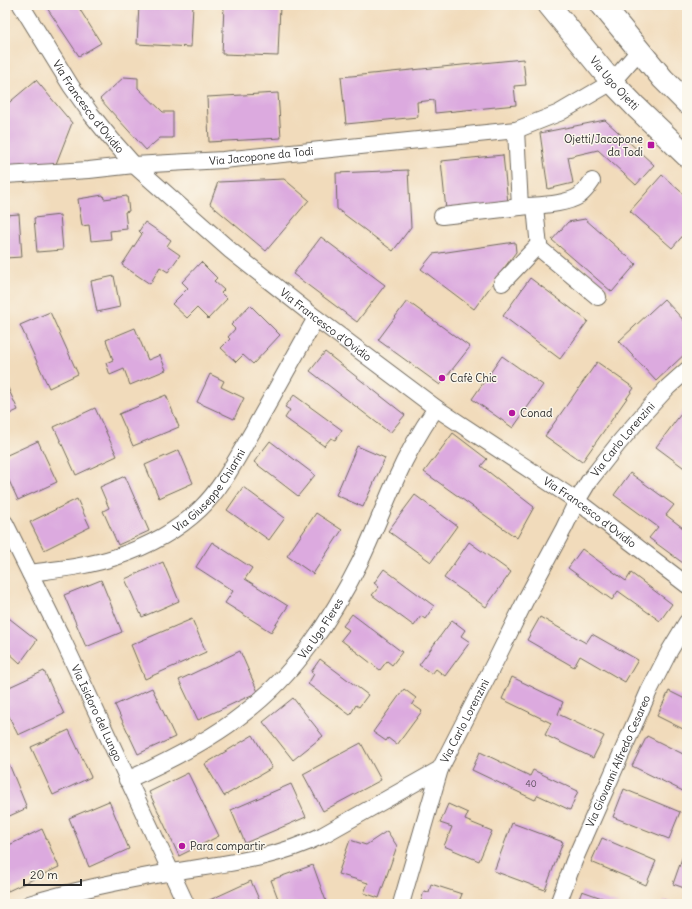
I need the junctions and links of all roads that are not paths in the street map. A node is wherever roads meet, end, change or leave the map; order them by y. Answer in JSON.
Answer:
{"nodes":[{"id":1,"x":21,"y":5,"type":"edge"},
{"id":2,"x":549,"y":5,"type":"edge"},
{"id":3,"x":607,"y":8,"type":"edge"},
{"id":4,"x":639,"y":51,"type":"junction"},
{"id":5,"x":612,"y":82,"type":"junction"},
{"id":6,"x":687,"y":103,"type":"edge"},
{"id":7,"x":516,"y":130,"type":"junction"},
{"id":8,"x":687,"y":156,"type":"edge"},
{"id":9,"x":134,"y":165,"type":"junction"},
{"id":10,"x":5,"y":175,"type":"edge"},
{"id":11,"x":592,"y":181,"type":"dead end"},
{"id":12,"x":527,"y":206,"type":"junction"},
{"id":13,"x":442,"y":216,"type":"dead end"},
{"id":14,"x":539,"y":244,"type":"junction"},
{"id":15,"x":502,"y":283,"type":"dead end"},
{"id":16,"x":598,"y":297,"type":"dead end"},
{"id":17,"x":316,"y":318,"type":"junction"},
{"id":18,"x":687,"y":370,"type":"edge"},
{"id":19,"x":436,"y":408,"type":"junction"},
{"id":20,"x":577,"y":501,"type":"junction"},
{"id":21,"x":5,"y":523,"type":"edge"},
{"id":22,"x":30,"y":573,"type":"junction"},
{"id":23,"x":687,"y":585,"type":"edge"},
{"id":24,"x":687,"y":622,"type":"edge"},
{"id":25,"x":440,"y":768,"type":"junction"},
{"id":26,"x":127,"y":780,"type":"junction"},
{"id":27,"x":171,"y":872,"type":"junction"},
{"id":28,"x":29,"y":904,"type":"edge"},
{"id":29,"x":186,"y":904,"type":"edge"},
{"id":30,"x":401,"y":904,"type":"edge"},
{"id":31,"x":558,"y":904,"type":"edge"}],
"edges":[{"from":1,"to":9,"type":"street","name":"Via Francesco d'Ovidio"},
{"from":2,"to":5,"type":"main road","name":"Via Ugo Ojetti"},
{"from":3,"to":4,"type":"main road"},
{"from":4,"to":5,"type":"street","name":"Via Jacopone da Todi"},
{"from":4,"to":6,"type":"main road"},
{"from":5,"to":7,"type":"street","name":"Via Jacopone da Todi"},
{"from":5,"to":8,"type":"main road","name":"Via Ugo Ojetti"},
{"from":7,"to":9,"type":"street","name":"Via Jacopone da Todi"},
{"from":7,"to":12,"type":"street"},
{"from":9,"to":10,"type":"street","name":"Via Jacopone da Todi"},
{"from":9,"to":17,"type":"street","name":"Via Francesco d'Ovidio"},
{"from":11,"to":12,"type":"street"},
{"from":12,"to":13,"type":"street"},
{"from":12,"to":14,"type":"street"},
{"from":14,"to":15,"type":"street"},
{"from":14,"to":16,"type":"street"},
{"from":17,"to":19,"type":"street","name":"Via Francesco d'Ovidio"},
{"from":17,"to":22,"type":"street","name":"Via Giuseppe Chiarini"},
{"from":18,"to":20,"type":"street","name":"Via Carlo Lorenzini"},
{"from":19,"to":20,"type":"street","name":"Via Francesco d'Ovidio"},
{"from":19,"to":26,"type":"street","name":"Via Ugo Fleres"},
{"from":20,"to":23,"type":"street","name":"Via Francesco d'Ovidio"},
{"from":20,"to":25,"type":"street","name":"Via Carlo Lorenzini"},
{"from":21,"to":22,"type":"street","name":"Via Isidoro del Lungo"},
{"from":22,"to":26,"type":"street","name":"Via Isidoro del Lungo"},
{"from":24,"to":31,"type":"street","name":"Via Giovanni Alfredo Cesareo"},
{"from":25,"to":27,"type":"street","name":"Via Carlo Lorenzini"},
{"from":25,"to":30,"type":"street"},
{"from":26,"to":27,"type":"street","name":"Via Isidoro del Lungo"},
{"from":27,"to":28,"type":"street","name":"Via Carlo Lorenzini"},
{"from":27,"to":29,"type":"street","name":"Via Isidoro del Lungo"}]}
